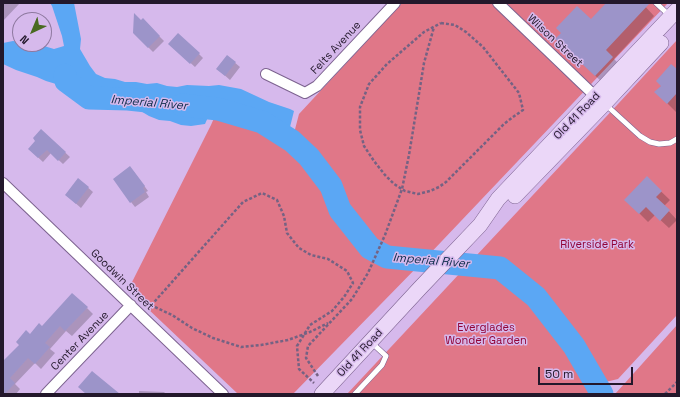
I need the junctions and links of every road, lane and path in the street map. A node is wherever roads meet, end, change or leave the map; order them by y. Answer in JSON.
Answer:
{"nodes":[{"id":1,"x":395,"y":3,"type":"edge"},
{"id":2,"x":498,"y":3,"type":"edge"},
{"id":3,"x":656,"y":3,"type":"edge"},
{"id":4,"x":675,"y":17,"type":"edge"},
{"id":5,"x":434,"y":26,"type":"junction"},
{"id":6,"x":266,"y":74,"type":"dead end"},
{"id":7,"x":600,"y":100,"type":"junction"},
{"id":8,"x":677,"y":139,"type":"edge"},
{"id":9,"x":3,"y":183,"type":"edge"},
{"id":10,"x":402,"y":189,"type":"junction"},
{"id":11,"x":131,"y":305,"type":"junction"},
{"id":12,"x":150,"y":307,"type":"junction"},
{"id":13,"x":142,"y":316,"type":"junction"},
{"id":14,"x":330,"y":322,"type":"junction"},
{"id":15,"x":371,"y":341,"type":"junction"},
{"id":16,"x":318,"y":376,"type":"dead end"},
{"id":17,"x":677,"y":382,"type":"edge"},
{"id":18,"x":323,"y":393,"type":"edge"},
{"id":19,"x":46,"y":394,"type":"edge"},
{"id":20,"x":223,"y":394,"type":"edge"},
{"id":21,"x":355,"y":394,"type":"edge"},
{"id":22,"x":665,"y":394,"type":"edge"}],
"edges":[{"from":1,"to":6,"type":"street","name":"Felts Avenue"},
{"from":2,"to":7,"type":"street","name":"Wilson Street"},
{"from":3,"to":4,"type":"lane"},
{"from":4,"to":7,"type":"street","name":"Old 41 Road"},
{"from":5,"to":10,"type":"path"},
{"from":5,"to":10,"type":"path"},
{"from":5,"to":10,"type":"path"},
{"from":7,"to":8,"type":"lane"},
{"from":7,"to":15,"type":"street","name":"Old 41 Road"},
{"from":9,"to":11,"type":"street","name":"Goodwin Street"},
{"from":10,"to":14,"type":"path"},
{"from":11,"to":13,"type":"street","name":"Goodwin Street"},
{"from":11,"to":19,"type":"street","name":"Center Avenue"},
{"from":12,"to":13,"type":"path"},
{"from":12,"to":14,"type":"path"},
{"from":12,"to":18,"type":"path"},
{"from":13,"to":20,"type":"street","name":"Goodwin Street"},
{"from":14,"to":16,"type":"path"},
{"from":15,"to":18,"type":"street","name":"Old 41 Road"},
{"from":15,"to":21,"type":"lane"},
{"from":17,"to":22,"type":"path"}]}
